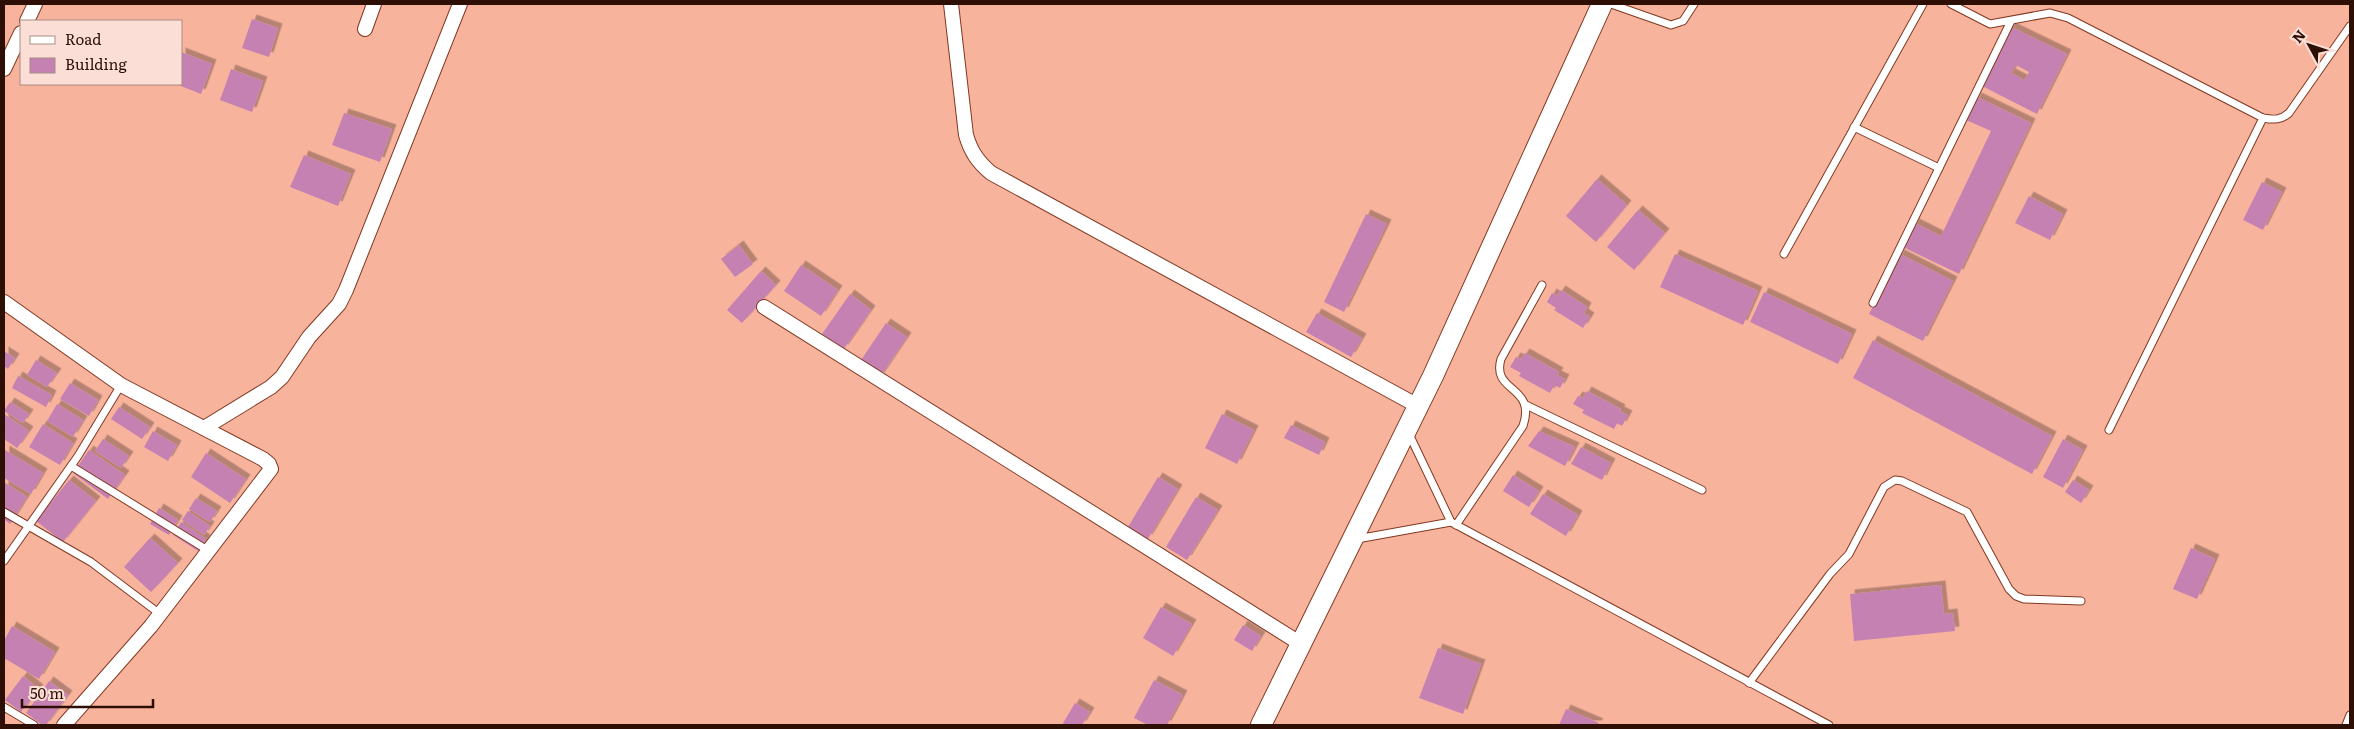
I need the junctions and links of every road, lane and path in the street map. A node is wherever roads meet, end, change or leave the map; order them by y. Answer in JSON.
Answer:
{"nodes":[{"id":1,"x":35,"y":4,"type":"edge"},
{"id":2,"x":374,"y":4,"type":"edge"},
{"id":3,"x":460,"y":4,"type":"edge"},
{"id":4,"x":951,"y":4,"type":"edge"},
{"id":5,"x":1602,"y":4,"type":"edge"},
{"id":6,"x":1611,"y":4,"type":"edge"},
{"id":7,"x":1694,"y":4,"type":"edge"},
{"id":8,"x":1922,"y":4,"type":"edge"},
{"id":9,"x":1951,"y":4,"type":"edge"},
{"id":10,"x":27,"y":20,"type":"edge"},
{"id":11,"x":2011,"y":21,"type":"junction"},
{"id":12,"x":2350,"y":26,"type":"edge"},
{"id":13,"x":365,"y":29,"type":"dead end"},
{"id":14,"x":20,"y":35,"type":"edge"},
{"id":15,"x":4,"y":69,"type":"edge"},
{"id":16,"x":2263,"y":118,"type":"junction"},
{"id":17,"x":1854,"y":127,"type":"junction"},
{"id":18,"x":1939,"y":168,"type":"junction"},
{"id":19,"x":1784,"y":254,"type":"dead end"},
{"id":20,"x":1542,"y":285,"type":"dead end"},
{"id":21,"x":4,"y":302,"type":"edge"},
{"id":22,"x":1873,"y":303,"type":"dead end"},
{"id":23,"x":764,"y":307,"type":"dead end"},
{"id":24,"x":120,"y":385,"type":"junction"},
{"id":25,"x":1418,"y":406,"type":"junction"},
{"id":26,"x":1526,"y":406,"type":"junction"},
{"id":27,"x":204,"y":428,"type":"junction"},
{"id":28,"x":1406,"y":430,"type":"junction"},
{"id":29,"x":2109,"y":430,"type":"dead end"},
{"id":30,"x":71,"y":466,"type":"junction"},
{"id":31,"x":1702,"y":490,"type":"dead end"},
{"id":32,"x":4,"y":512,"type":"edge"},
{"id":33,"x":1453,"y":523,"type":"junction"},
{"id":34,"x":28,"y":526,"type":"junction"},
{"id":35,"x":1352,"y":540,"type":"junction"},
{"id":36,"x":209,"y":552,"type":"junction"},
{"id":37,"x":4,"y":561,"type":"edge"},
{"id":38,"x":2081,"y":601,"type":"dead end"},
{"id":39,"x":160,"y":614,"type":"junction"},
{"id":40,"x":1301,"y":644,"type":"junction"},
{"id":41,"x":1749,"y":683,"type":"junction"},
{"id":42,"x":4,"y":707,"type":"edge"},
{"id":43,"x":2350,"y":715,"type":"edge"},
{"id":44,"x":34,"y":725,"type":"edge"},
{"id":45,"x":64,"y":725,"type":"edge"},
{"id":46,"x":1261,"y":725,"type":"edge"},
{"id":47,"x":1829,"y":725,"type":"edge"},
{"id":48,"x":2346,"y":725,"type":"edge"}],
"edges":[{"from":1,"to":10,"type":"street"},
{"from":2,"to":13,"type":"street"},
{"from":3,"to":27,"type":"street"},
{"from":4,"to":25,"type":"street"},
{"from":5,"to":25,"type":"main road"},
{"from":6,"to":7,"type":"lane"},
{"from":8,"to":17,"type":"lane"},
{"from":9,"to":11,"type":"lane"},
{"from":11,"to":16,"type":"lane"},
{"from":11,"to":18,"type":"lane"},
{"from":12,"to":16,"type":"lane"},
{"from":14,"to":15,"type":"street"},
{"from":16,"to":29,"type":"lane"},
{"from":17,"to":18,"type":"lane"},
{"from":17,"to":19,"type":"lane"},
{"from":18,"to":22,"type":"lane"},
{"from":20,"to":26,"type":"lane"},
{"from":21,"to":24,"type":"street"},
{"from":23,"to":40,"type":"street"},
{"from":24,"to":27,"type":"street"},
{"from":24,"to":30,"type":"lane"},
{"from":25,"to":28,"type":"main road"},
{"from":26,"to":31,"type":"lane"},
{"from":26,"to":33,"type":"lane"},
{"from":27,"to":36,"type":"street"},
{"from":28,"to":33,"type":"lane"},
{"from":28,"to":35,"type":"main road"},
{"from":30,"to":34,"type":"lane"},
{"from":30,"to":36,"type":"lane"},
{"from":32,"to":34,"type":"lane"},
{"from":33,"to":35,"type":"lane"},
{"from":33,"to":41,"type":"lane"},
{"from":34,"to":37,"type":"lane"},
{"from":34,"to":39,"type":"lane"},
{"from":35,"to":40,"type":"main road"},
{"from":36,"to":39,"type":"street"},
{"from":38,"to":41,"type":"lane"},
{"from":39,"to":45,"type":"street"},
{"from":40,"to":46,"type":"main road"},
{"from":41,"to":47,"type":"lane"},
{"from":42,"to":44,"type":"lane"},
{"from":43,"to":48,"type":"lane"}]}
